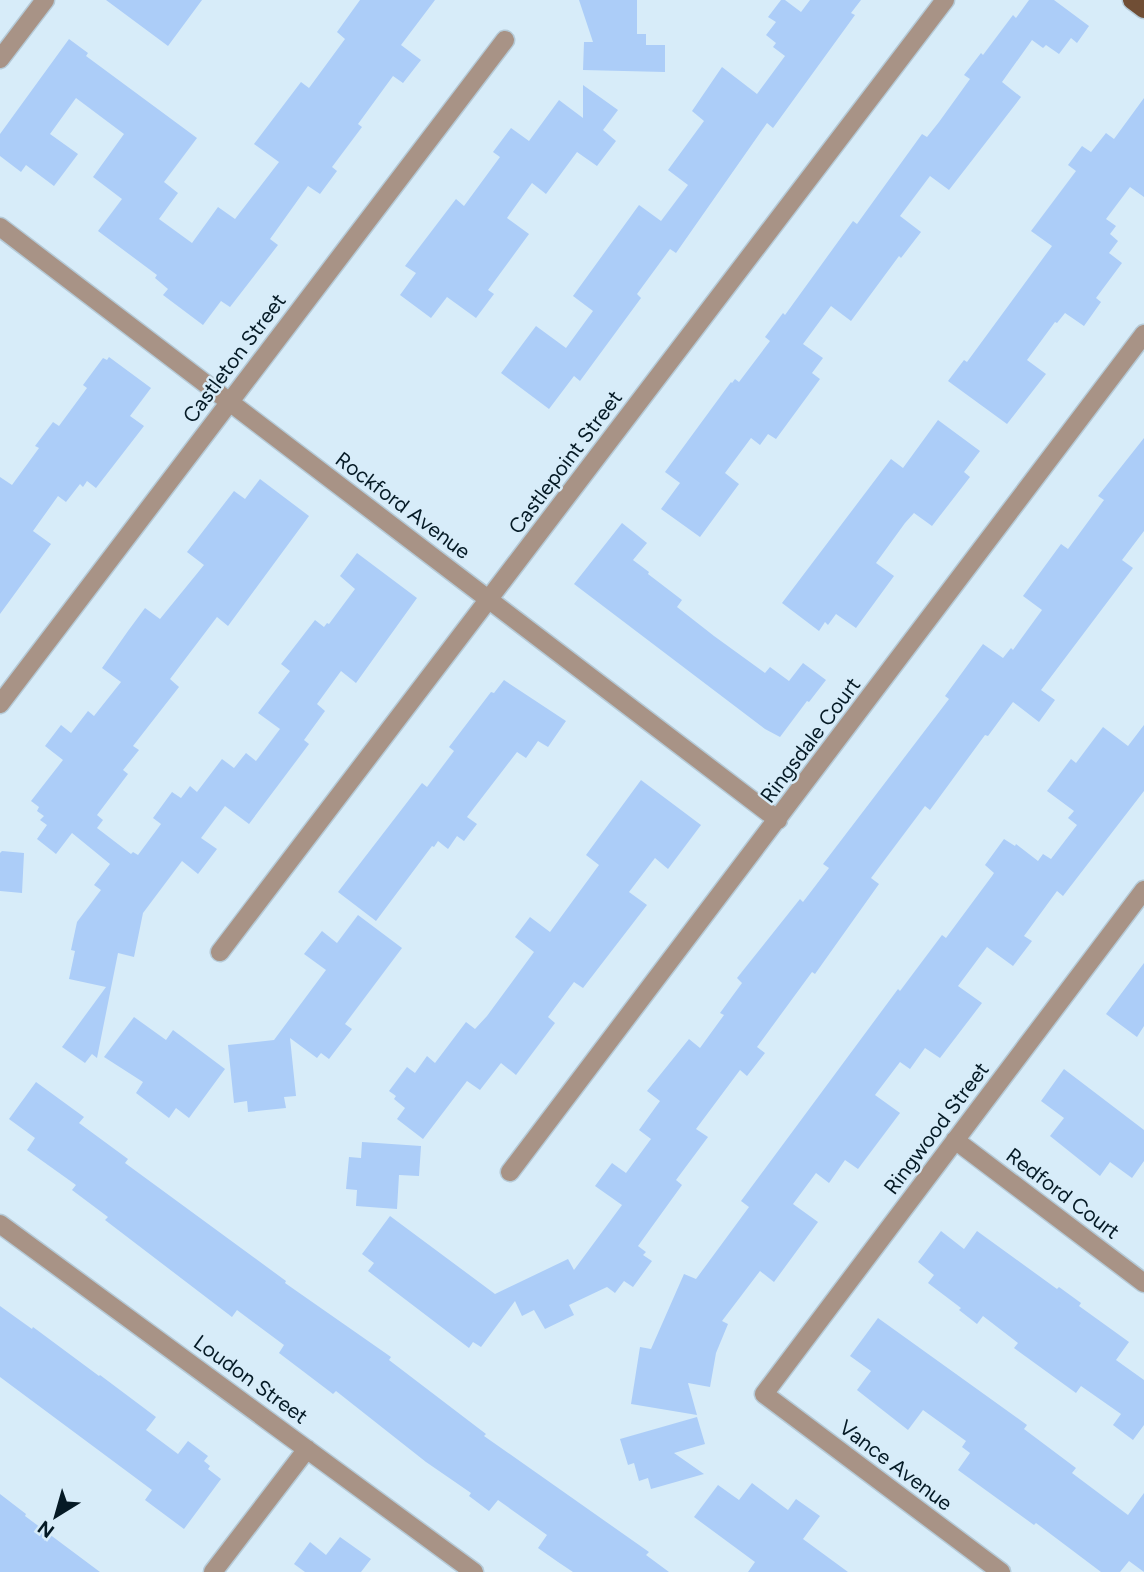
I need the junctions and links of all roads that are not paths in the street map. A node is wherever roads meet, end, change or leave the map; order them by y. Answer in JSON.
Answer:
{"nodes":[{"id":1,"x":45,"y":0,"type":"edge"},
{"id":2,"x":945,"y":0,"type":"edge"},
{"id":3,"x":1132,"y":0,"type":"edge"},
{"id":4,"x":1144,"y":9,"type":"edge"},
{"id":5,"x":505,"y":40,"type":"dead end"},
{"id":6,"x":0,"y":59,"type":"edge"},
{"id":7,"x":0,"y":228,"type":"edge"},
{"id":8,"x":1144,"y":334,"type":"edge"},
{"id":9,"x":230,"y":402,"type":"junction"},
{"id":10,"x":489,"y":599,"type":"junction"},
{"id":11,"x":0,"y":704,"type":"edge"},
{"id":12,"x":778,"y":820,"type":"junction"},
{"id":13,"x":1144,"y":890,"type":"edge"},
{"id":14,"x":220,"y":952,"type":"dead end"},
{"id":15,"x":955,"y":1140,"type":"junction"},
{"id":16,"x":510,"y":1172,"type":"dead end"},
{"id":17,"x":0,"y":1224,"type":"edge"},
{"id":18,"x":1144,"y":1283,"type":"edge"},
{"id":19,"x":764,"y":1394,"type":"joint"},
{"id":20,"x":307,"y":1449,"type":"junction"},
{"id":21,"x":213,"y":1572,"type":"edge"},
{"id":22,"x":474,"y":1572,"type":"edge"},
{"id":23,"x":1001,"y":1572,"type":"edge"}],
"edges":[{"from":1,"to":6,"type":"street"},
{"from":2,"to":10,"type":"street","name":"Castlepoint Street"},
{"from":3,"to":4,"type":"main road"},
{"from":5,"to":9,"type":"street","name":"Castleton Street"},
{"from":7,"to":9,"type":"street","name":"Rockford Avenue"},
{"from":8,"to":12,"type":"street","name":"Ringsdale Court"},
{"from":9,"to":10,"type":"street","name":"Rockford Avenue"},
{"from":9,"to":11,"type":"street","name":"Castleton Street"},
{"from":10,"to":12,"type":"street","name":"Rockford Avenue"},
{"from":10,"to":14,"type":"street","name":"Castlepoint Street"},
{"from":12,"to":16,"type":"street","name":"Ringsdale Court"},
{"from":13,"to":15,"type":"street","name":"Ringwood Street"},
{"from":15,"to":18,"type":"street","name":"Redford Court"},
{"from":15,"to":19,"type":"street","name":"Ringwood Street"},
{"from":17,"to":20,"type":"street","name":"Loudon Street"},
{"from":19,"to":23,"type":"street","name":"Vance Avenue"},
{"from":20,"to":21,"type":"street"},
{"from":20,"to":22,"type":"street","name":"Loudon Street"}]}
